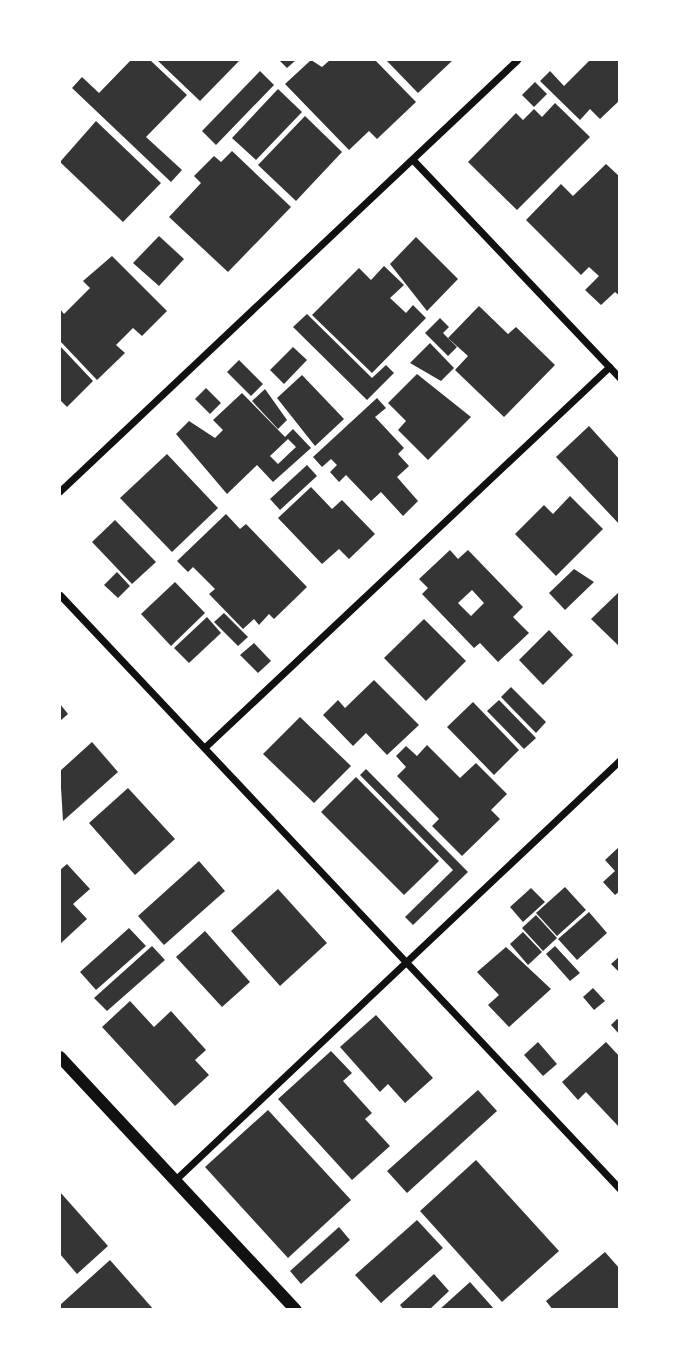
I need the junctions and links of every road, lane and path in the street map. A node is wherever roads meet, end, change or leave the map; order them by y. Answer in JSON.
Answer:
{"nodes":[{"id":1,"x":517,"y":60,"type":"edge"},
{"id":2,"x":412,"y":160,"type":"junction"},
{"id":3,"x":609,"y":367,"type":"junction"},
{"id":4,"x":620,"y":378,"type":"edge"},
{"id":5,"x":60,"y":491,"type":"edge"},
{"id":6,"x":60,"y":595,"type":"edge"},
{"id":7,"x":205,"y":747,"type":"junction"},
{"id":8,"x":620,"y":760,"type":"edge"},
{"id":9,"x":407,"y":960,"type":"junction"},
{"id":10,"x":60,"y":1057,"type":"edge"},
{"id":11,"x":176,"y":1179,"type":"junction"},
{"id":12,"x":620,"y":1189,"type":"edge"},
{"id":13,"x":296,"y":1310,"type":"edge"}],
"edges":[{"from":1,"to":2,"type":"street"},
{"from":2,"to":3,"type":"street"},
{"from":2,"to":5,"type":"street"},
{"from":3,"to":4,"type":"street"},
{"from":3,"to":7,"type":"street"},
{"from":6,"to":7,"type":"street"},
{"from":7,"to":9,"type":"street"},
{"from":8,"to":9,"type":"street"},
{"from":9,"to":11,"type":"street"},
{"from":9,"to":12,"type":"street"},
{"from":10,"to":11,"type":"street"},
{"from":11,"to":13,"type":"street"}]}
